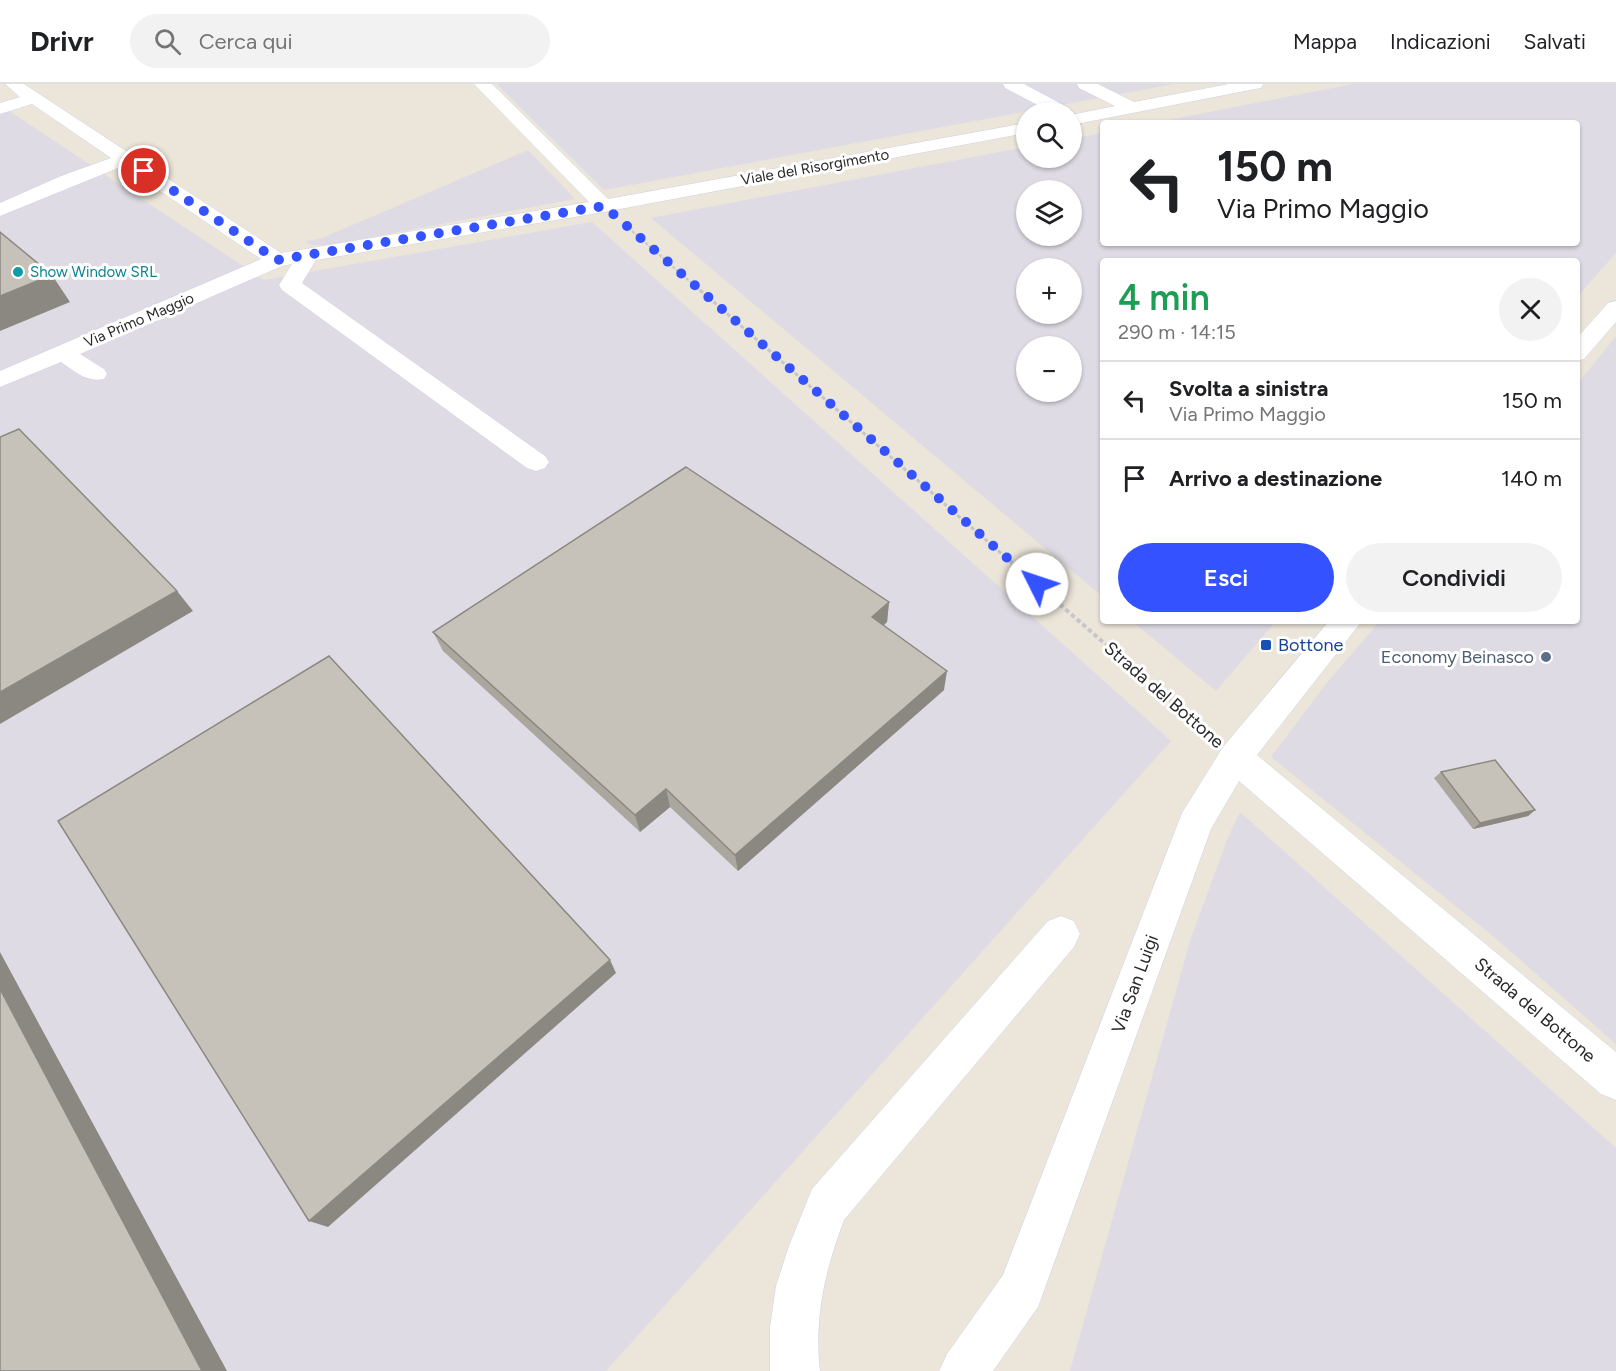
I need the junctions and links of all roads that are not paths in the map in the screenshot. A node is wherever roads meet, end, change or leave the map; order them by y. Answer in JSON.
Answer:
{"nodes":[{"id":1,"x":13,"y":84,"type":"edge"},
{"id":2,"x":482,"y":84,"type":"edge"},
{"id":3,"x":1011,"y":84,"type":"edge"},
{"id":4,"x":1085,"y":84,"type":"edge"},
{"id":5,"x":1255,"y":84,"type":"edge"},
{"id":6,"x":34,"y":98,"type":"junction"},
{"id":7,"x":1043,"y":102,"type":"edge"},
{"id":8,"x":1131,"y":108,"type":"junction"},
{"id":9,"x":0,"y":109,"type":"edge"},
{"id":10,"x":1082,"y":115,"type":"edge"},
{"id":11,"x":1016,"y":130,"type":"edge"},
{"id":12,"x":125,"y":159,"type":"junction"},
{"id":13,"x":604,"y":206,"type":"junction"},
{"id":14,"x":0,"y":210,"type":"edge"},
{"id":15,"x":308,"y":255,"type":"junction"},
{"id":16,"x":277,"y":260,"type":"junction"},
{"id":17,"x":1616,"y":308,"type":"edge"},
{"id":18,"x":1580,"y":349,"type":"edge"},
{"id":19,"x":62,"y":353,"type":"junction"},
{"id":20,"x":94,"y":374,"type":"dead end"},
{"id":21,"x":0,"y":380,"type":"edge"},
{"id":22,"x":536,"y":462,"type":"dead end"},
{"id":23,"x":1345,"y":624,"type":"edge"},
{"id":24,"x":1235,"y":757,"type":"junction"},
{"id":25,"x":1061,"y":934,"type":"dead end"},
{"id":26,"x":1616,"y":1079,"type":"edge"},
{"id":27,"x":795,"y":1371,"type":"edge"},
{"id":28,"x":964,"y":1371,"type":"edge"}],
"edges":[{"from":1,"to":6,"type":"street"},
{"from":2,"to":13,"type":"street"},
{"from":3,"to":7,"type":"street"},
{"from":4,"to":8,"type":"street"},
{"from":5,"to":8,"type":"street"},
{"from":6,"to":9,"type":"street"},
{"from":6,"to":12,"type":"street"},
{"from":8,"to":10,"type":"street"},
{"from":11,"to":13,"type":"street","name":"Viale del Risorgimento"},
{"from":12,"to":14,"type":"street"},
{"from":12,"to":16,"type":"street"},
{"from":13,"to":15,"type":"street","name":"Via Primo Maggio"},
{"from":15,"to":16,"type":"street","name":"Via Primo Maggio"},
{"from":15,"to":22,"type":"street"},
{"from":16,"to":19,"type":"street","name":"Via Primo Maggio"},
{"from":17,"to":18,"type":"street"},
{"from":19,"to":20,"type":"street"},
{"from":19,"to":21,"type":"street","name":"Via Primo Maggio"},
{"from":23,"to":24,"type":"street","name":"Via San Luigi"},
{"from":24,"to":26,"type":"street","name":"Strada del Bottone"},
{"from":24,"to":28,"type":"street","name":"Via San Luigi"},
{"from":25,"to":27,"type":"street"}]}
